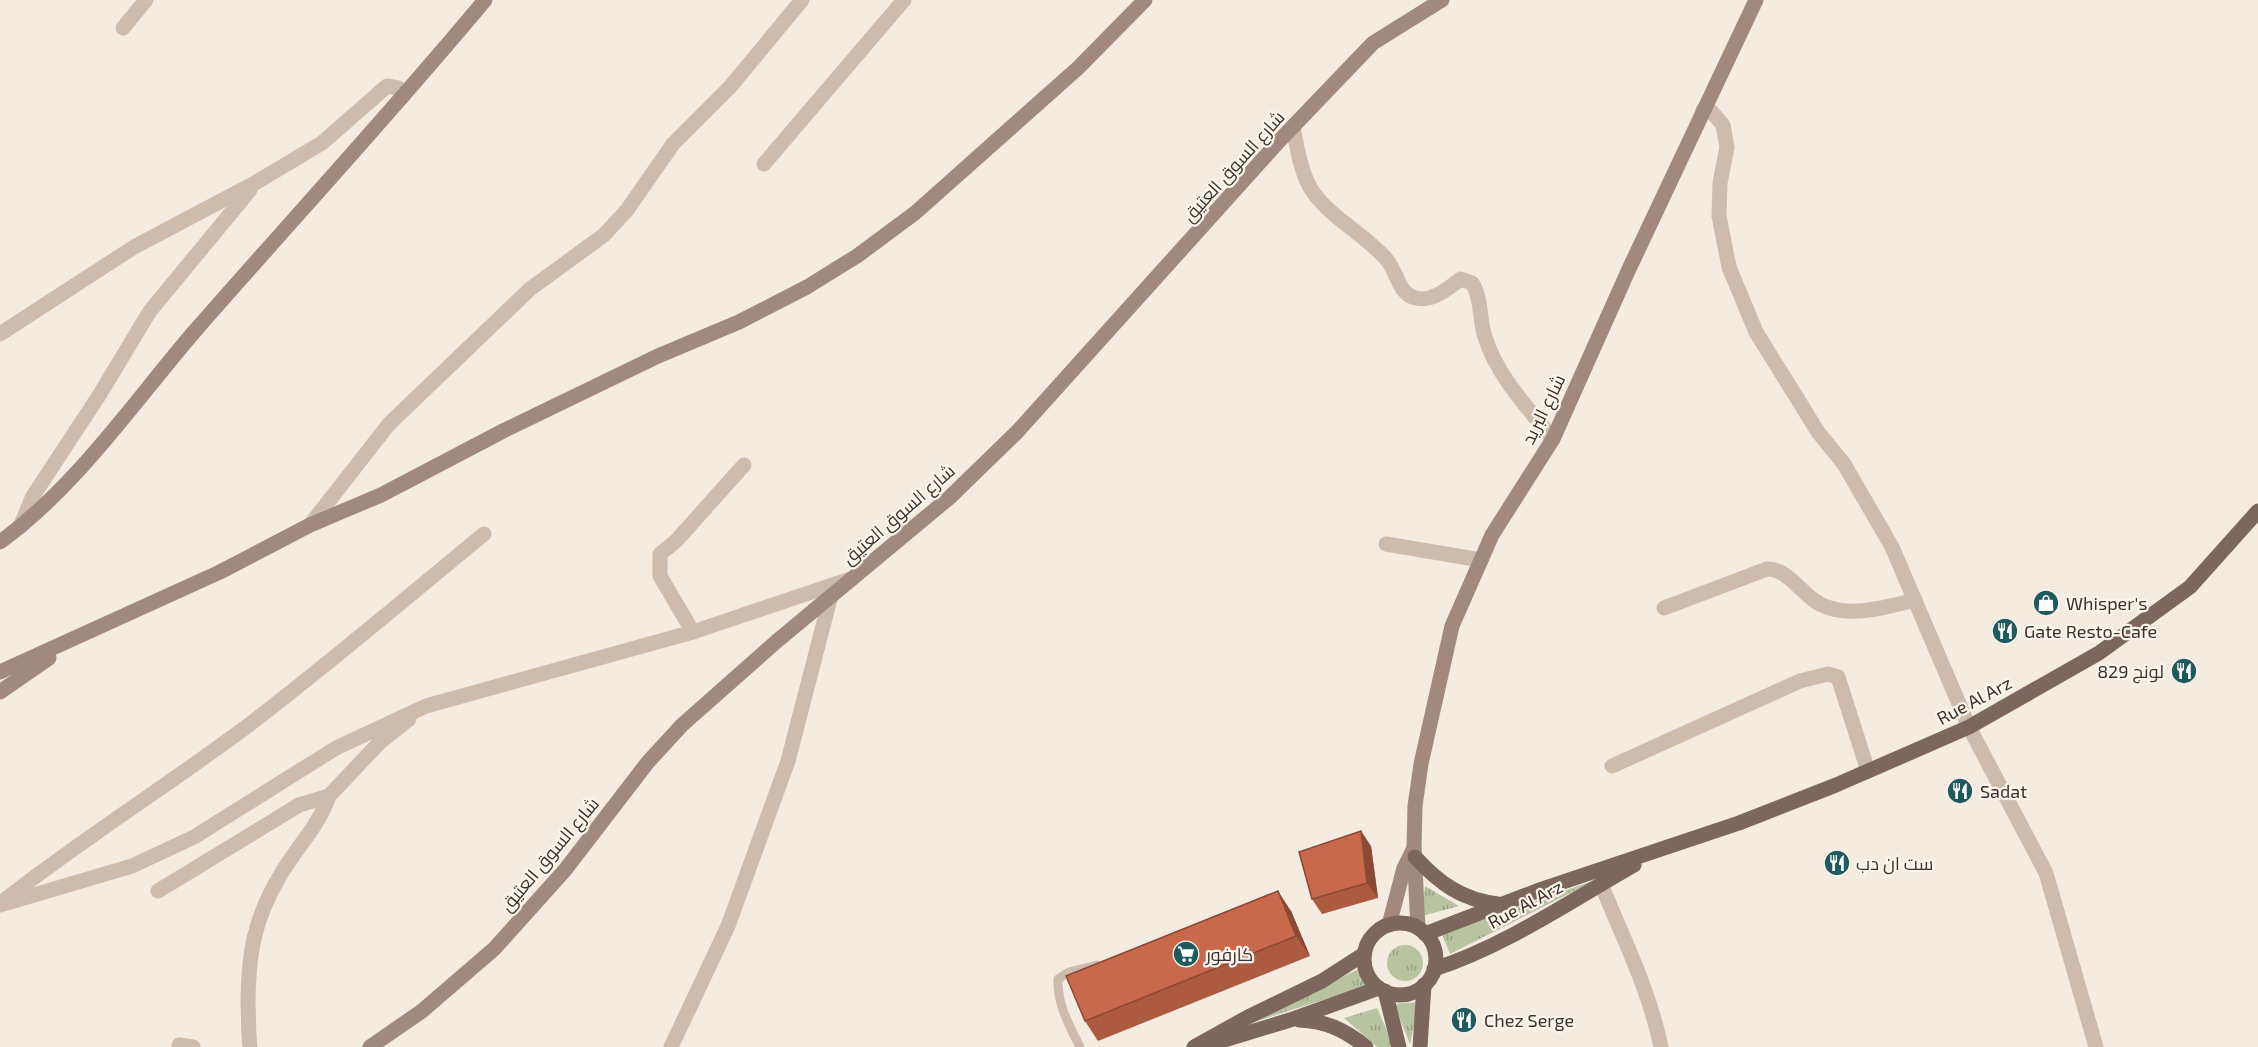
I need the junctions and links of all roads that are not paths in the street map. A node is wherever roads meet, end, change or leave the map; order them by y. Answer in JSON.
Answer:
{"nodes":[{"id":1,"x":146,"y":0,"type":"edge"},
{"id":2,"x":485,"y":0,"type":"edge"},
{"id":3,"x":802,"y":0,"type":"edge"},
{"id":4,"x":904,"y":0,"type":"edge"},
{"id":5,"x":1145,"y":0,"type":"edge"},
{"id":6,"x":1442,"y":0,"type":"edge"},
{"id":7,"x":1756,"y":0,"type":"edge"},
{"id":8,"x":123,"y":28,"type":"dead end"},
{"id":9,"x":404,"y":94,"type":"junction"},
{"id":10,"x":1703,"y":110,"type":"junction"},
{"id":11,"x":1293,"y":127,"type":"junction"},
{"id":12,"x":764,"y":164,"type":"dead end"},
{"id":13,"x":255,"y":183,"type":"junction"},
{"id":14,"x":0,"y":334,"type":"edge"},
{"id":15,"x":1553,"y":439,"type":"junction"},
{"id":16,"x":744,"y":465,"type":"dead end"},
{"id":17,"x":2258,"y":511,"type":"edge"},
{"id":18,"x":310,"y":525,"type":"junction"},
{"id":19,"x":20,"y":527,"type":"junction"},
{"id":20,"x":483,"y":534,"type":"dead end"},
{"id":21,"x":0,"y":542,"type":"edge"},
{"id":22,"x":1386,"y":544,"type":"dead end"},
{"id":23,"x":1481,"y":560,"type":"junction"},
{"id":24,"x":855,"y":577,"type":"junction"},
{"id":25,"x":830,"y":599,"type":"junction"},
{"id":26,"x":1915,"y":600,"type":"junction"},
{"id":27,"x":1664,"y":608,"type":"dead end"},
{"id":28,"x":693,"y":632,"type":"junction"},
{"id":29,"x":80,"y":634,"type":"junction"},
{"id":30,"x":0,"y":672,"type":"edge"},
{"id":31,"x":0,"y":692,"type":"edge"},
{"id":32,"x":426,"y":706,"type":"junction"},
{"id":33,"x":1969,"y":727,"type":"junction"},
{"id":34,"x":1612,"y":766,"type":"dead end"},
{"id":35,"x":1868,"y":771,"type":"junction"},
{"id":36,"x":330,"y":796,"type":"junction"},
{"id":37,"x":1662,"y":848,"type":"junction"},
{"id":38,"x":1414,"y":853,"type":"junction"},
{"id":39,"x":1601,"y":884,"type":"junction"},
{"id":40,"x":158,"y":891,"type":"dead end"},
{"id":41,"x":0,"y":904,"type":"edge"},
{"id":42,"x":1501,"y":904,"type":"junction"},
{"id":43,"x":1389,"y":925,"type":"junction"},
{"id":44,"x":1421,"y":931,"type":"junction"},
{"id":45,"x":1364,"y":954,"type":"junction"},
{"id":46,"x":1104,"y":963,"type":"edge"},
{"id":47,"x":1434,"y":969,"type":"junction"},
{"id":48,"x":1424,"y":985,"type":"junction"},
{"id":49,"x":1382,"y":990,"type":"junction"},
{"id":50,"x":1290,"y":1020,"type":"junction"},
{"id":51,"x":250,"y":1047,"type":"edge"},
{"id":52,"x":370,"y":1047,"type":"edge"},
{"id":53,"x":671,"y":1047,"type":"edge"},
{"id":54,"x":1080,"y":1047,"type":"edge"},
{"id":55,"x":1194,"y":1047,"type":"edge"},
{"id":56,"x":1199,"y":1047,"type":"edge"},
{"id":57,"x":1366,"y":1047,"type":"edge"},
{"id":58,"x":1399,"y":1047,"type":"edge"},
{"id":59,"x":1420,"y":1047,"type":"edge"},
{"id":60,"x":1661,"y":1047,"type":"edge"},
{"id":61,"x":2096,"y":1047,"type":"edge"}],
"edges":[{"from":1,"to":8,"type":"street"},
{"from":2,"to":9,"type":"main road"},
{"from":3,"to":18,"type":"street"},
{"from":4,"to":12,"type":"street"},
{"from":5,"to":18,"type":"main road"},
{"from":6,"to":11,"type":"main road","name":"شارع السوق العتيق"},
{"from":7,"to":10,"type":"main road","name":"شارع البريد"},
{"from":9,"to":13,"type":"street"},
{"from":9,"to":19,"type":"main road"},
{"from":10,"to":15,"type":"main road","name":"شارع البريد"},
{"from":10,"to":26,"type":"street"},
{"from":11,"to":15,"type":"street"},
{"from":11,"to":24,"type":"main road","name":"شارع السوق العتيق"},
{"from":13,"to":14,"type":"street"},
{"from":13,"to":19,"type":"street"},
{"from":15,"to":23,"type":"main road","name":"شارع البريد"},
{"from":16,"to":28,"type":"street"},
{"from":17,"to":33,"type":"main road","name":"Rue Al Arz"},
{"from":18,"to":29,"type":"main road"},
{"from":19,"to":21,"type":"main road"},
{"from":20,"to":41,"type":"street"},
{"from":22,"to":23,"type":"street"},
{"from":23,"to":38,"type":"main road","name":"شارع البريد"},
{"from":24,"to":25,"type":"main road","name":"شارع السوق العتيق"},
{"from":24,"to":28,"type":"street"},
{"from":25,"to":52,"type":"main road","name":"شارع السوق العتيق"},
{"from":25,"to":53,"type":"street"},
{"from":26,"to":27,"type":"street"},
{"from":26,"to":33,"type":"street"},
{"from":28,"to":32,"type":"street"},
{"from":29,"to":30,"type":"main road"},
{"from":29,"to":31,"type":"main road"},
{"from":32,"to":36,"type":"street"},
{"from":32,"to":41,"type":"street"},
{"from":33,"to":35,"type":"main road","name":"Rue Al Arz"},
{"from":33,"to":61,"type":"street"},
{"from":34,"to":35,"type":"street"},
{"from":35,"to":37,"type":"main road","name":"Rue Al Arz"},
{"from":36,"to":40,"type":"street"},
{"from":36,"to":51,"type":"street"},
{"from":37,"to":39,"type":"main road","name":"Rue Al Arz"},
{"from":37,"to":42,"type":"main road","name":"Rue Al Arz"},
{"from":38,"to":42,"type":"main road"},
{"from":38,"to":43,"type":"main road","name":"شارع البريد"},
{"from":38,"to":44,"type":"main road","name":"شارع البريد"},
{"from":39,"to":47,"type":"main road","name":"Rue Al Arz"},
{"from":39,"to":60,"type":"street"},
{"from":42,"to":44,"type":"main road","name":"Rue Al Arz"},
{"from":43,"to":44,"type":"main road"},
{"from":43,"to":45,"type":"main road"},
{"from":44,"to":47,"type":"main road"},
{"from":45,"to":49,"type":"main road"},
{"from":45,"to":55,"type":"main road"},
{"from":46,"to":54,"type":"lane"},
{"from":47,"to":48,"type":"main road"},
{"from":48,"to":49,"type":"main road"},
{"from":48,"to":59,"type":"main road"},
{"from":49,"to":50,"type":"main road"},
{"from":49,"to":58,"type":"main road"},
{"from":50,"to":56,"type":"main road"},
{"from":50,"to":57,"type":"main road"}]}
